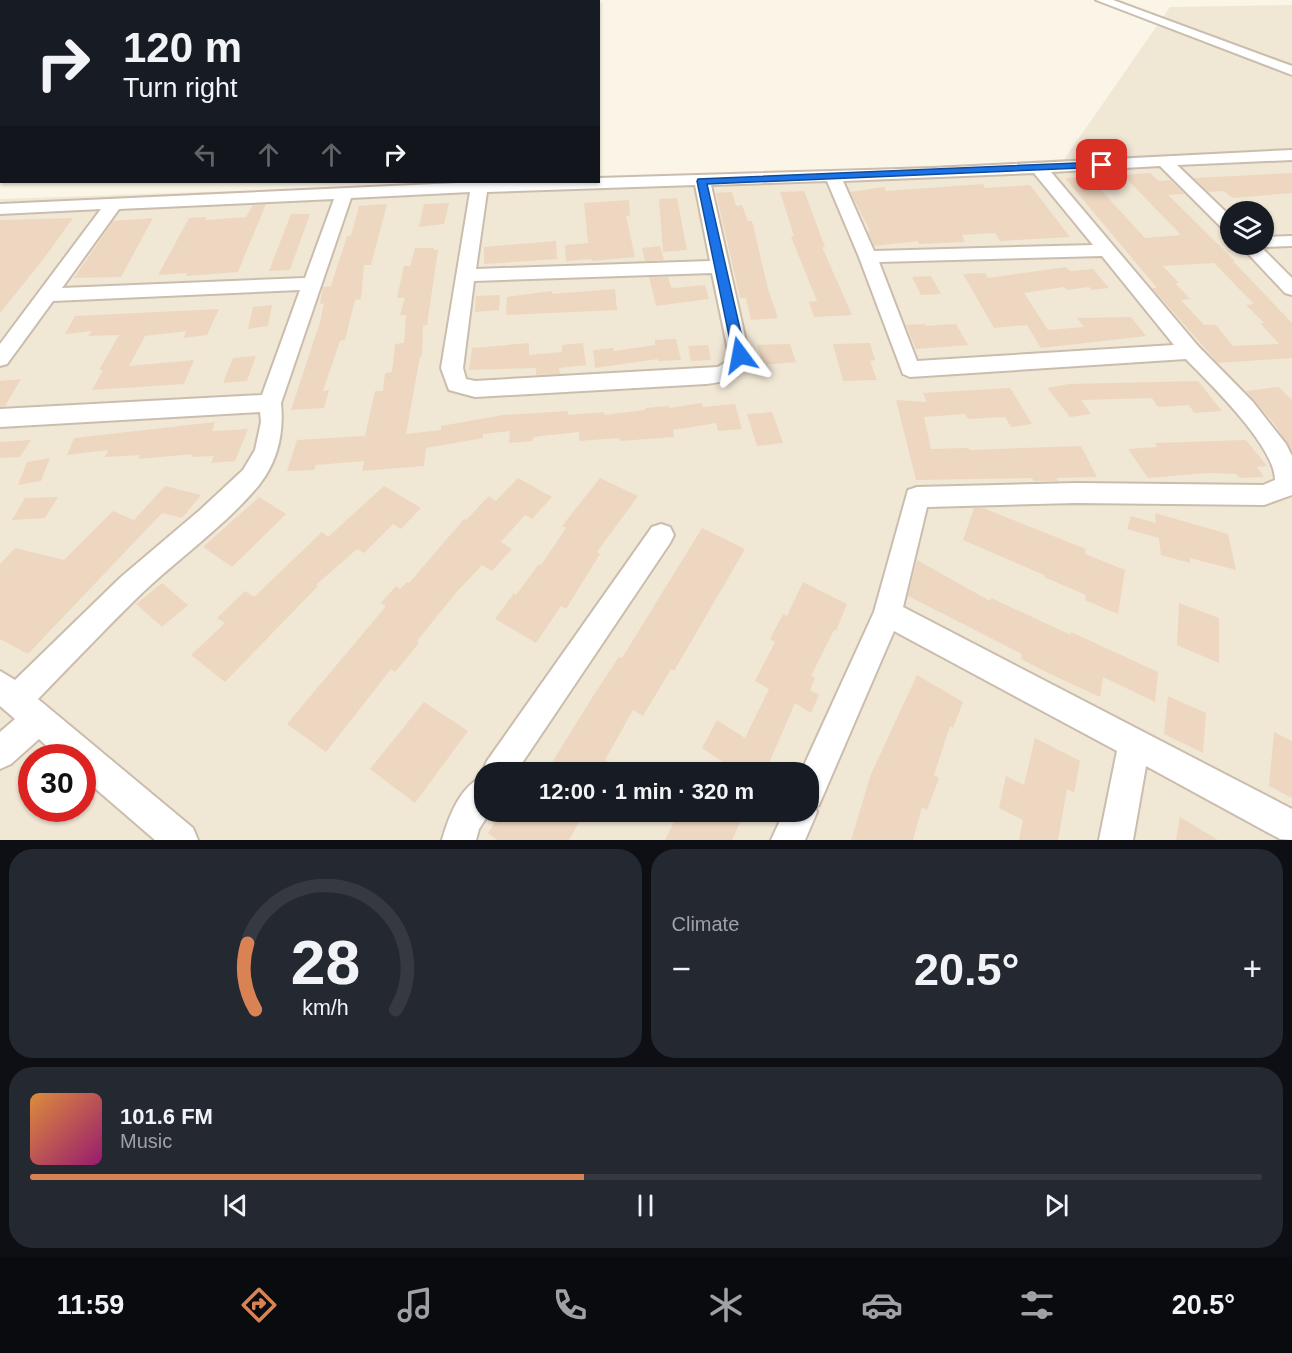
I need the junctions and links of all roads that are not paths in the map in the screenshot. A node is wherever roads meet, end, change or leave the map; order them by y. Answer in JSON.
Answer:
{"nodes":[{"id":1,"x":1102,"y":0,"type":"edge"},
{"id":2,"x":1292,"y":71,"type":"edge"},
{"id":3,"x":1292,"y":155,"type":"edge"},
{"id":4,"x":1165,"y":162,"type":"junction"},
{"id":5,"x":1039,"y":168,"type":"junction"},
{"id":6,"x":833,"y":177,"type":"junction"},
{"id":7,"x":702,"y":181,"type":"junction"},
{"id":8,"x":479,"y":187,"type":"junction"},
{"id":9,"x":344,"y":194,"type":"junction"},
{"id":10,"x":112,"y":206,"type":"junction"},
{"id":11,"x":0,"y":209,"type":"edge"},
{"id":12,"x":1220,"y":216,"type":"edge"},
{"id":13,"x":1292,"y":241,"type":"edge"},
{"id":14,"x":1274,"y":242,"type":"edge"},
{"id":15,"x":1109,"y":250,"type":"junction"},
{"id":16,"x":1259,"y":255,"type":"edge"},
{"id":17,"x":868,"y":257,"type":"junction"},
{"id":18,"x":719,"y":267,"type":"junction"},
{"id":19,"x":467,"y":275,"type":"junction"},
{"id":20,"x":310,"y":284,"type":"junction"},
{"id":21,"x":1292,"y":289,"type":"edge"},
{"id":22,"x":48,"y":295,"type":"junction"},
{"id":23,"x":1191,"y":351,"type":"junction"},
{"id":24,"x":0,"y":359,"type":"edge"},
{"id":25,"x":270,"y":403,"type":"junction"},
{"id":26,"x":0,"y":418,"type":"edge"},
{"id":27,"x":661,"y":535,"type":"dead end"},
{"id":28,"x":888,"y":614,"type":"junction"},
{"id":29,"x":18,"y":702,"type":"edge"},
{"id":30,"x":1134,"y":744,"type":"junction"},
{"id":31,"x":0,"y":753,"type":"edge"},
{"id":32,"x":505,"y":762,"type":"edge"},
{"id":33,"x":819,"y":769,"type":"edge"},
{"id":34,"x":474,"y":807,"type":"edge"},
{"id":35,"x":796,"y":822,"type":"edge"},
{"id":36,"x":1292,"y":827,"type":"edge"},
{"id":37,"x":181,"y":840,"type":"edge"},
{"id":38,"x":459,"y":840,"type":"edge"},
{"id":39,"x":788,"y":840,"type":"edge"},
{"id":40,"x":1116,"y":840,"type":"edge"}],
"edges":[{"from":1,"to":2,"type":"street"},
{"from":3,"to":4,"type":"street"},
{"from":4,"to":5,"type":"street"},
{"from":4,"to":12,"type":"street"},
{"from":5,"to":6,"type":"street"},
{"from":5,"to":15,"type":"street"},
{"from":6,"to":7,"type":"street"},
{"from":6,"to":17,"type":"street"},
{"from":7,"to":8,"type":"street"},
{"from":7,"to":18,"type":"street"},
{"from":8,"to":9,"type":"street"},
{"from":8,"to":19,"type":"street"},
{"from":9,"to":10,"type":"street"},
{"from":9,"to":20,"type":"street"},
{"from":10,"to":11,"type":"street"},
{"from":10,"to":22,"type":"street"},
{"from":13,"to":14,"type":"street"},
{"from":15,"to":17,"type":"street"},
{"from":15,"to":23,"type":"street"},
{"from":16,"to":21,"type":"street"},
{"from":17,"to":23,"type":"street"},
{"from":18,"to":19,"type":"street"},
{"from":18,"to":19,"type":"street"},
{"from":20,"to":22,"type":"street"},
{"from":20,"to":25,"type":"street"},
{"from":22,"to":24,"type":"street"},
{"from":23,"to":28,"type":"street"},
{"from":25,"to":26,"type":"street"},
{"from":25,"to":29,"type":"street"},
{"from":27,"to":32,"type":"street"},
{"from":28,"to":30,"type":"street"},
{"from":28,"to":33,"type":"street"},
{"from":29,"to":31,"type":"street"},
{"from":29,"to":37,"type":"street"},
{"from":30,"to":36,"type":"street"},
{"from":30,"to":40,"type":"street"},
{"from":34,"to":38,"type":"street"},
{"from":35,"to":39,"type":"street"}]}
